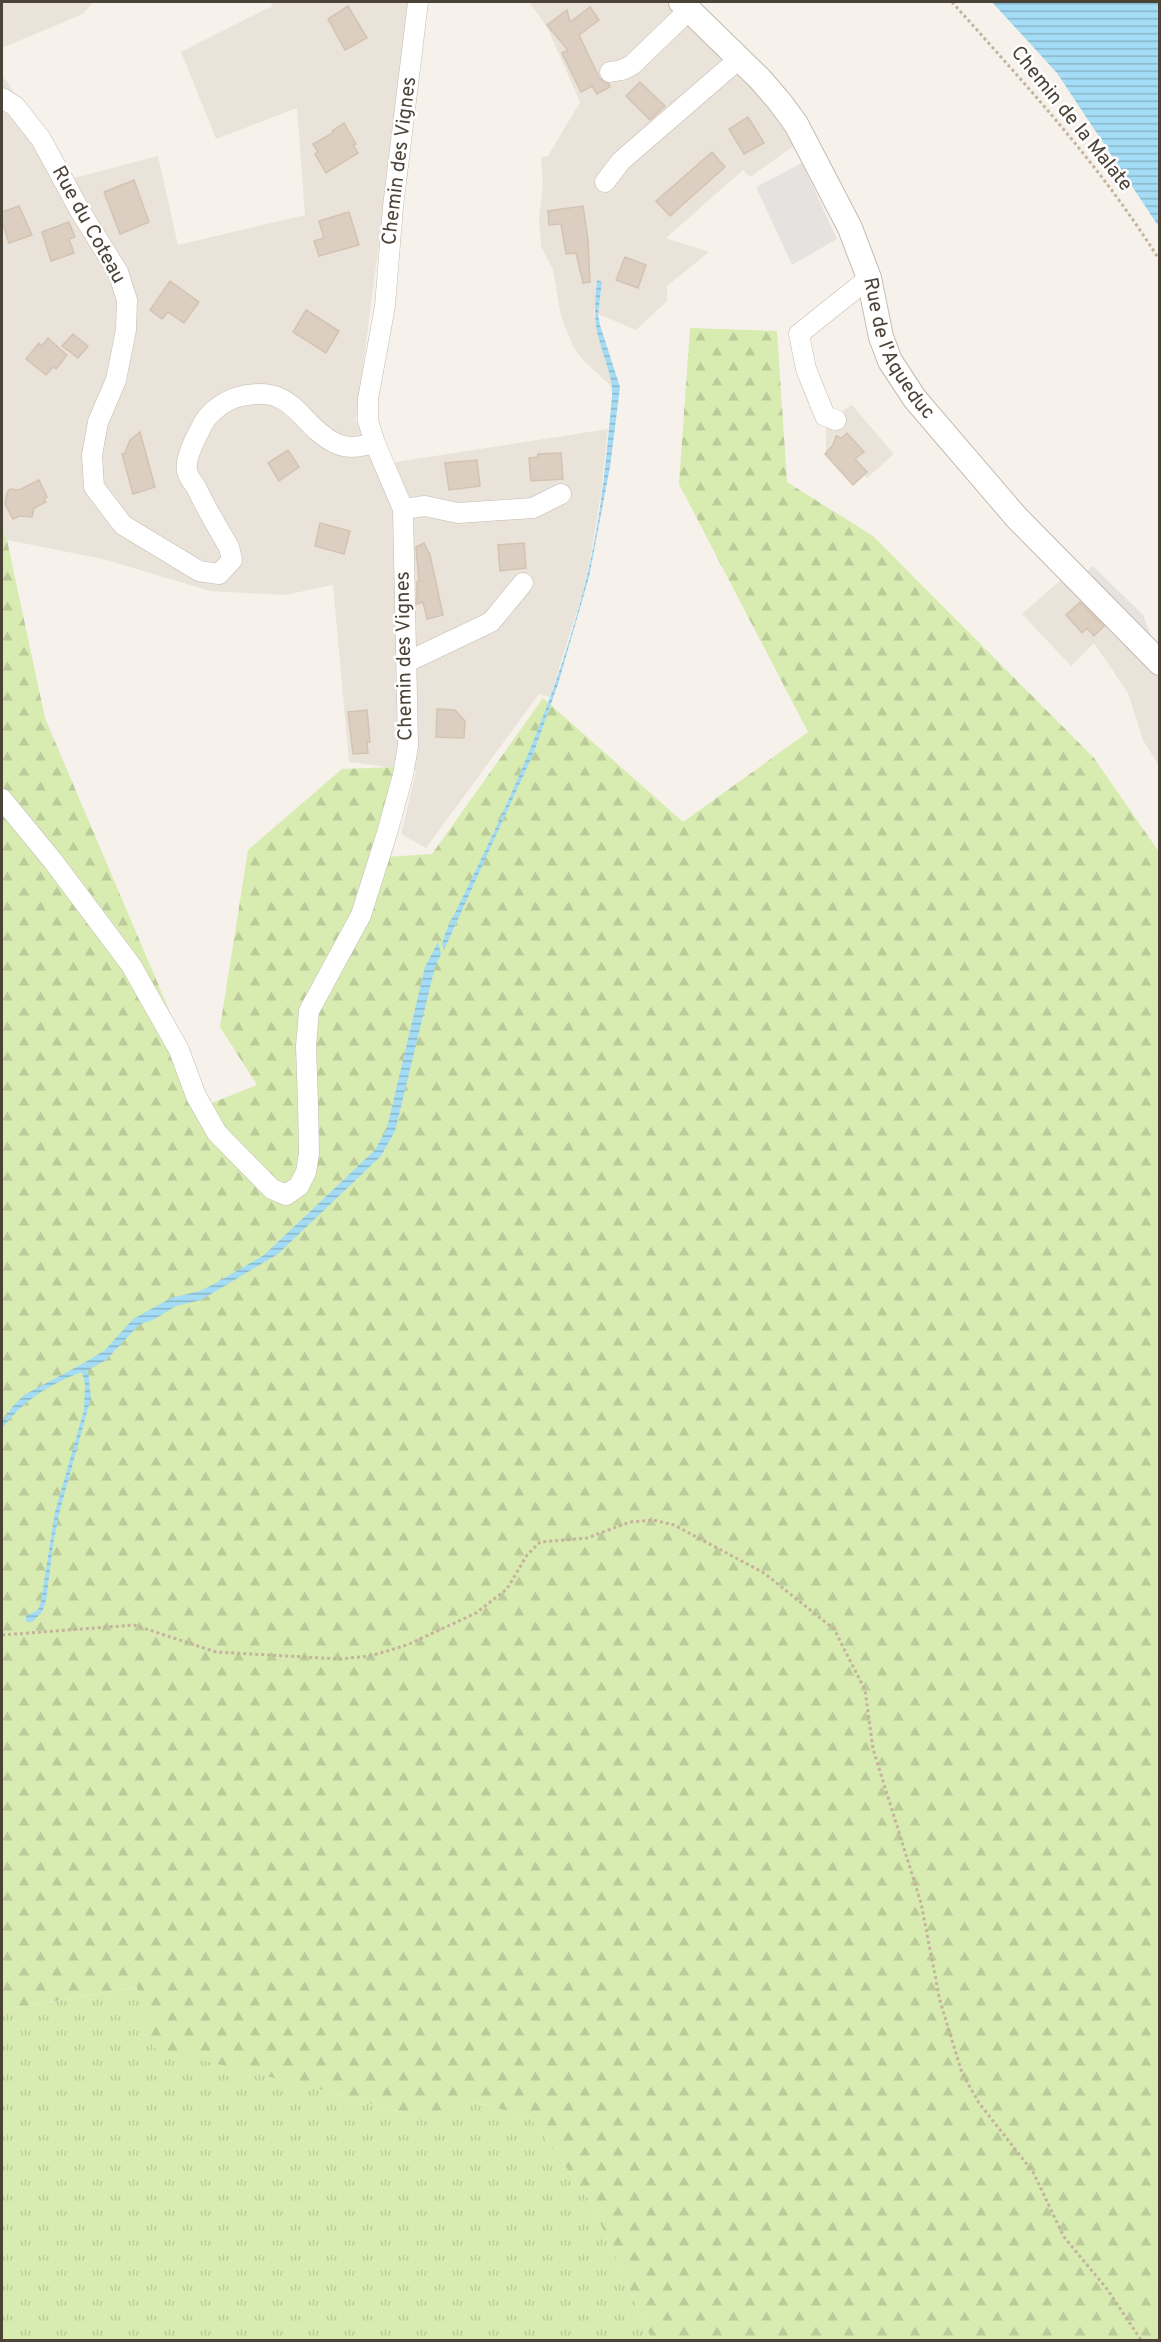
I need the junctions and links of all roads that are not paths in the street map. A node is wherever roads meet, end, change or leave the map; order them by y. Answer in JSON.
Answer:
{"nodes":[{"id":1,"x":418,"y":2,"type":"edge"},
{"id":2,"x":685,"y":6,"type":"edge"},
{"id":3,"x":740,"y":58,"type":"junction"},
{"id":4,"x":610,"y":72,"type":"dead end"},
{"id":5,"x":2,"y":98,"type":"edge"},
{"id":6,"x":605,"y":182,"type":"dead end"},
{"id":7,"x":869,"y":278,"type":"junction"},
{"id":8,"x":836,"y":420,"type":"dead end"},
{"id":9,"x":375,"y":443,"type":"junction"},
{"id":10,"x":561,"y":494,"type":"dead end"},
{"id":11,"x":403,"y":509,"type":"junction"},
{"id":12,"x":523,"y":583,"type":"dead end"},
{"id":13,"x":407,"y":662,"type":"junction"},
{"id":14,"x":1160,"y":663,"type":"edge"},
{"id":15,"x":2,"y":799,"type":"edge"}],
"edges":[{"from":1,"to":9,"type":"street","name":"Chemin des Vignes"},
{"from":2,"to":3,"type":"street","name":"Rue de l'Aqueduc"},
{"from":2,"to":4,"type":"street"},
{"from":3,"to":6,"type":"street"},
{"from":3,"to":7,"type":"street","name":"Rue de l'Aqueduc"},
{"from":5,"to":9,"type":"street","name":"Rue du Coteau"},
{"from":7,"to":8,"type":"street"},
{"from":7,"to":14,"type":"street","name":"Rue de l'Aqueduc"},
{"from":9,"to":11,"type":"street","name":"Chemin des Vignes"},
{"from":10,"to":11,"type":"street"},
{"from":11,"to":13,"type":"street","name":"Chemin des Vignes"},
{"from":12,"to":13,"type":"street"},
{"from":13,"to":15,"type":"street","name":"Chemin des Vignes"}]}
